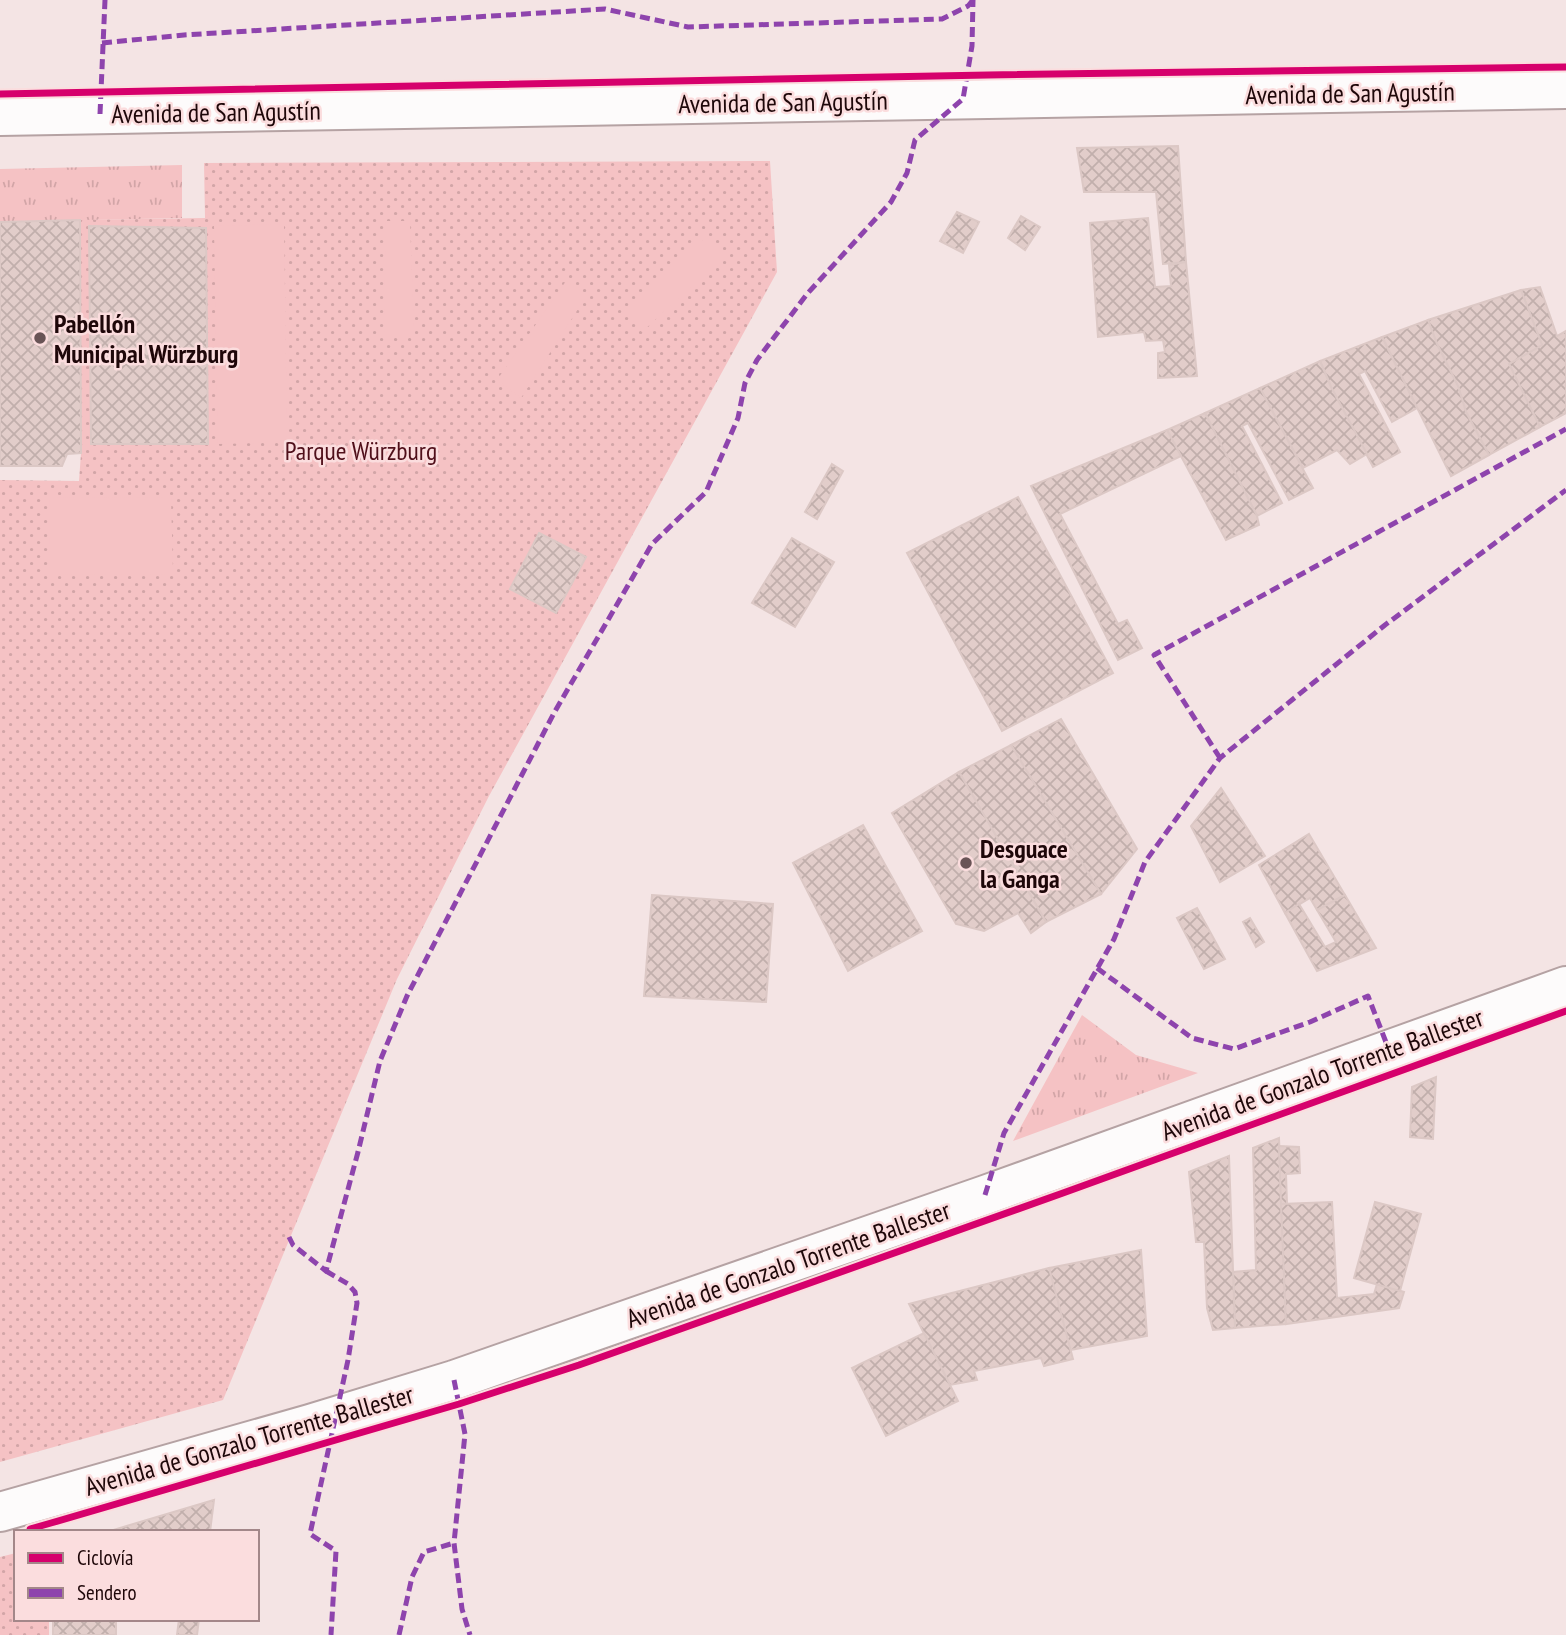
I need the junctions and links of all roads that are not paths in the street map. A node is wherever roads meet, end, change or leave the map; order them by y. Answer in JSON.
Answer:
{"nodes":[{"id":1,"x":1566,"y":89,"type":"edge"},
{"id":2,"x":0,"y":116,"type":"edge"},
{"id":3,"x":1566,"y":986,"type":"edge"},
{"id":4,"x":0,"y":1512,"type":"edge"}],
"edges":[{"from":1,"to":2,"type":"main road","name":"Avenida de San Agustín"},
{"from":3,"to":4,"type":"main road","name":"Avenida de Gonzalo Torrente Ballester"}]}
